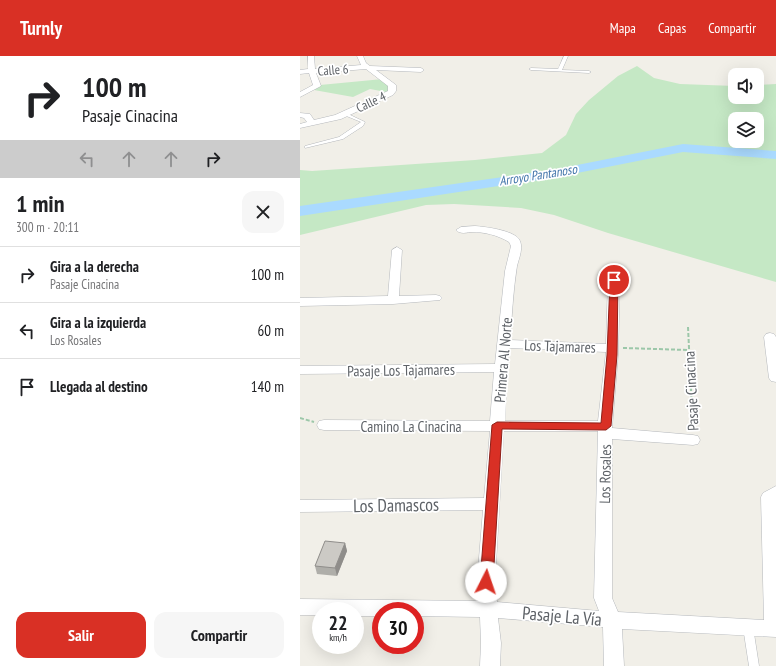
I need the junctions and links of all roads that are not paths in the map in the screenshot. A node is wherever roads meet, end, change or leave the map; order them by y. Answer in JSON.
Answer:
{"nodes":[{"id":1,"x":310,"y":56,"type":"edge"},
{"id":2,"x":360,"y":56,"type":"edge"},
{"id":3,"x":566,"y":56,"type":"edge"},
{"id":4,"x":369,"y":67,"type":"junction"},
{"id":5,"x":531,"y":69,"type":"dead end"},
{"id":6,"x":421,"y":70,"type":"dead end"},
{"id":7,"x":560,"y":70,"type":"junction"},
{"id":8,"x":312,"y":71,"type":"junction"},
{"id":9,"x":300,"y":72,"type":"edge"},
{"id":10,"x":589,"y":72,"type":"dead end"},
{"id":11,"x":300,"y":86,"type":"edge"},
{"id":12,"x":312,"y":89,"type":"junction"},
{"id":13,"x":300,"y":95,"type":"edge"},
{"id":14,"x":341,"y":115,"type":"junction"},
{"id":15,"x":304,"y":116,"type":"edge"},
{"id":16,"x":312,"y":124,"type":"junction"},
{"id":17,"x":300,"y":126,"type":"edge"},
{"id":18,"x":307,"y":147,"type":"dead end"},
{"id":19,"x":461,"y":230,"type":"dead end"},
{"id":20,"x":397,"y":250,"type":"dead end"},
{"id":21,"x":614,"y":280,"type":"dead end"},
{"id":22,"x":436,"y":298,"type":"dead end"},
{"id":23,"x":393,"y":300,"type":"junction"},
{"id":24,"x":300,"y":302,"type":"edge"},
{"id":25,"x":770,"y":336,"type":"dead end"},
{"id":26,"x":503,"y":344,"type":"junction"},
{"id":27,"x":611,"y":348,"type":"junction"},
{"id":28,"x":502,"y":368,"type":"junction"},
{"id":29,"x":300,"y":370,"type":"edge"},
{"id":30,"x":776,"y":378,"type":"edge"},
{"id":31,"x":324,"y":425,"type":"dead end"},
{"id":32,"x":497,"y":425,"type":"junction"},
{"id":33,"x":606,"y":430,"type":"junction"},
{"id":34,"x":693,"y":440,"type":"road end"},
{"id":35,"x":776,"y":492,"type":"edge"},
{"id":36,"x":491,"y":504,"type":"junction"},
{"id":37,"x":300,"y":506,"type":"edge"},
{"id":38,"x":300,"y":607,"type":"edge"},
{"id":39,"x":488,"y":609,"type":"junction"},
{"id":40,"x":612,"y":620,"type":"junction"},
{"id":41,"x":748,"y":627,"type":"junction"},
{"id":42,"x":775,"y":629,"type":"edge"},
{"id":43,"x":490,"y":666,"type":"edge"},
{"id":44,"x":614,"y":666,"type":"edge"},
{"id":45,"x":754,"y":666,"type":"edge"}],
"edges":[{"from":1,"to":8,"type":"street"},
{"from":2,"to":4,"type":"street","name":"Calle 4"},
{"from":3,"to":7,"type":"lane"},
{"from":4,"to":6,"type":"street","name":"Calle 6"},
{"from":4,"to":8,"type":"street","name":"Calle 6"},
{"from":4,"to":14,"type":"street","name":"Calle 4"},
{"from":5,"to":7,"type":"lane"},
{"from":7,"to":10,"type":"lane"},
{"from":8,"to":9,"type":"street","name":"Calle 6"},
{"from":8,"to":12,"type":"street"},
{"from":11,"to":12,"type":"street"},
{"from":12,"to":13,"type":"street"},
{"from":14,"to":15,"type":"street"},
{"from":14,"to":16,"type":"street","name":"Calle 4"},
{"from":14,"to":18,"type":"lane"},
{"from":15,"to":16,"type":"street"},
{"from":16,"to":17,"type":"street","name":"Calle 4"},
{"from":19,"to":26,"type":"street","name":"Primera Al Norte"},
{"from":20,"to":23,"type":"street"},
{"from":21,"to":27,"type":"street","name":"Los Rosales"},
{"from":22,"to":23,"type":"street"},
{"from":23,"to":24,"type":"street"},
{"from":25,"to":30,"type":"street"},
{"from":26,"to":27,"type":"street","name":"Los Tajamares"},
{"from":26,"to":28,"type":"street","name":"Primera Al Norte"},
{"from":27,"to":33,"type":"street","name":"Los Rosales"},
{"from":28,"to":29,"type":"street","name":"Pasaje Los Tajamares"},
{"from":28,"to":32,"type":"street","name":"Primera Al Norte"},
{"from":31,"to":32,"type":"street","name":"Camino La Cinacina"},
{"from":32,"to":33,"type":"street","name":"Pasaje Cinacina"},
{"from":32,"to":36,"type":"street","name":"Primera Al Norte"},
{"from":33,"to":34,"type":"street","name":"Pasaje Cinacina"},
{"from":33,"to":40,"type":"street","name":"Los Rosales"},
{"from":35,"to":42,"type":"street"},
{"from":36,"to":37,"type":"street","name":"Los Damascos"},
{"from":36,"to":39,"type":"street","name":"Primera Al Norte"},
{"from":38,"to":39,"type":"street","name":"Pasaje La Vía"},
{"from":39,"to":40,"type":"street","name":"Pasaje La Vía"},
{"from":39,"to":43,"type":"street","name":"Primera Al Norte"},
{"from":40,"to":41,"type":"street","name":"Pasaje La Vía"},
{"from":40,"to":44,"type":"street","name":"Los Rosales"},
{"from":41,"to":42,"type":"street","name":"Pasaje La Vía"},
{"from":41,"to":45,"type":"lane"}]}
